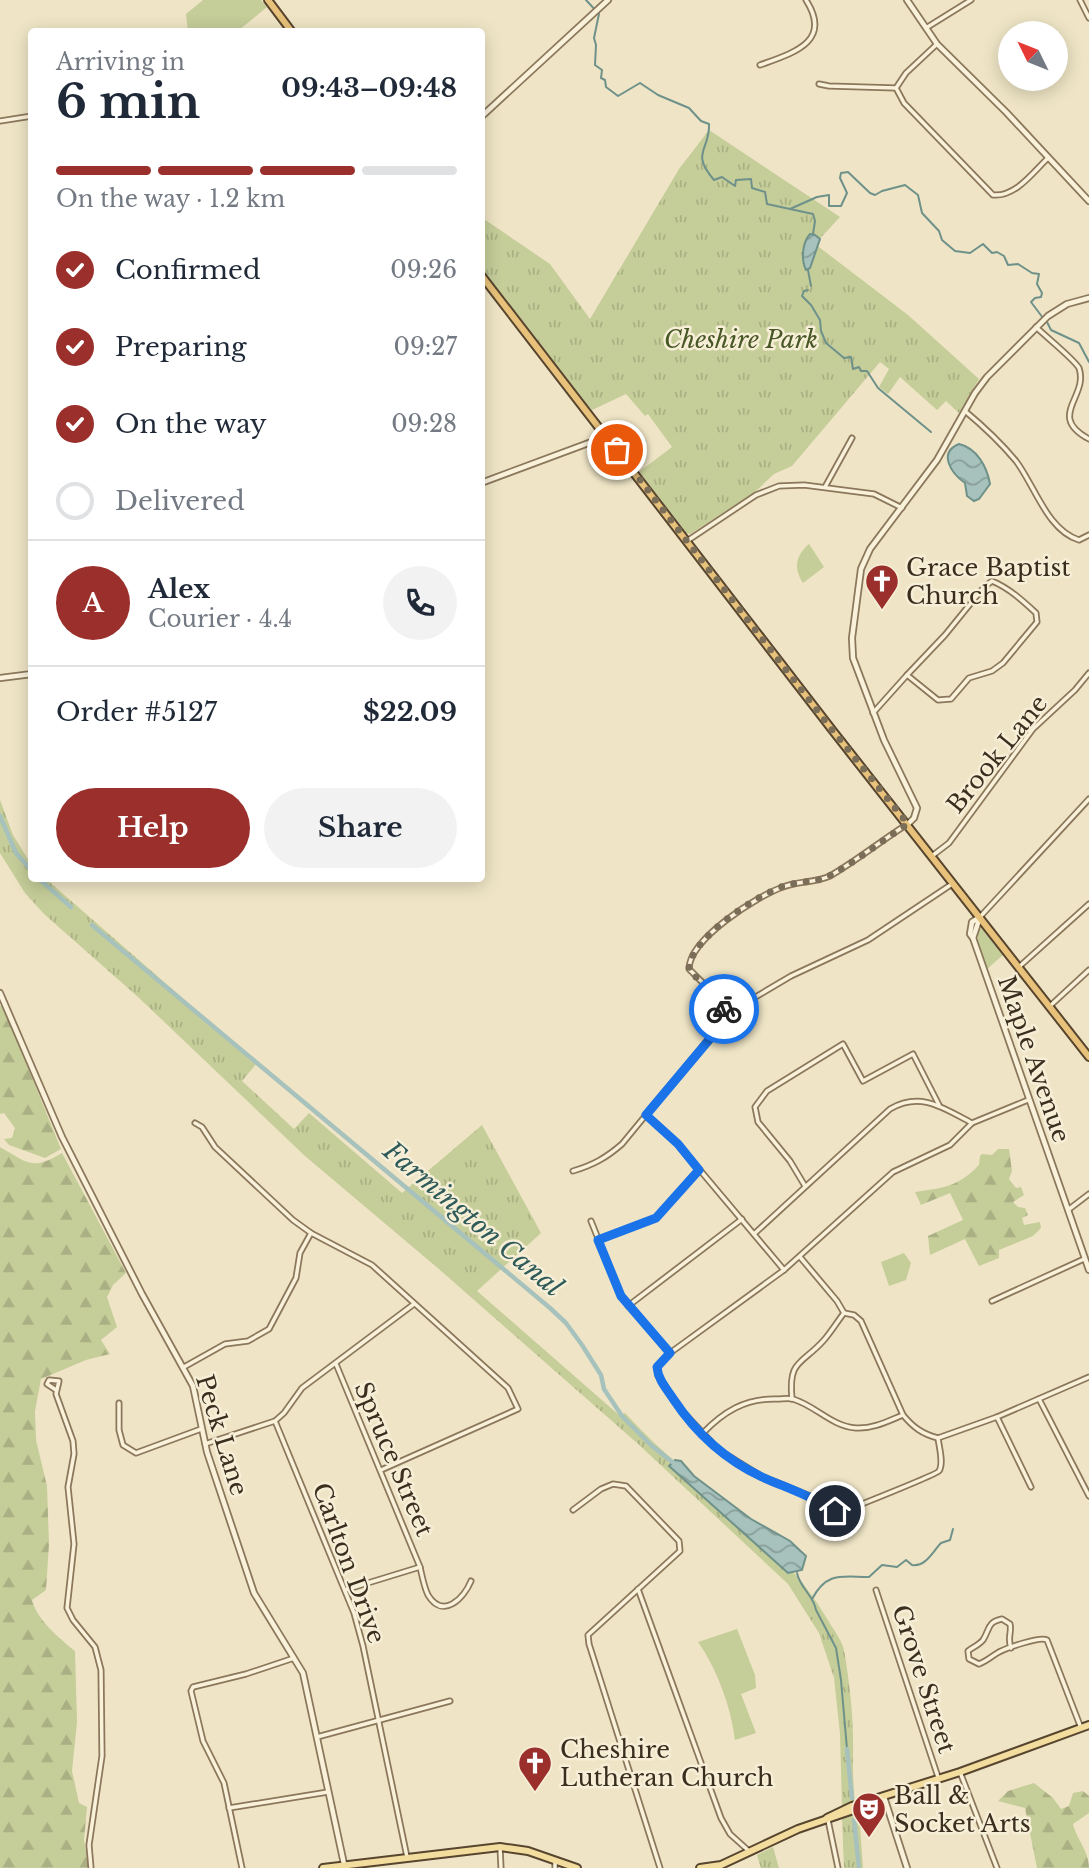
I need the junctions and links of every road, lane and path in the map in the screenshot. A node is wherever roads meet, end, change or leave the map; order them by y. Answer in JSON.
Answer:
{"nodes":[{"id":1,"x":268,"y":0,"type":"edge"},
{"id":2,"x":608,"y":0,"type":"edge"},
{"id":3,"x":806,"y":0,"type":"edge"},
{"id":4,"x":907,"y":0,"type":"edge"},
{"id":5,"x":971,"y":0,"type":"edge"},
{"id":6,"x":1080,"y":0,"type":"edge"},
{"id":7,"x":1089,"y":18,"type":"edge"},
{"id":8,"x":289,"y":28,"type":"edge"},
{"id":9,"x":926,"y":28,"type":"junction"},
{"id":10,"x":937,"y":44,"type":"junction"},
{"id":11,"x":760,"y":65,"type":"dead end"},
{"id":12,"x":819,"y":84,"type":"dead end"},
{"id":13,"x":896,"y":88,"type":"junction"},
{"id":14,"x":485,"y":113,"type":"edge"},
{"id":15,"x":28,"y":117,"type":"edge"},
{"id":16,"x":0,"y":121,"type":"edge"},
{"id":17,"x":1048,"y":158,"type":"junction"},
{"id":18,"x":1089,"y":201,"type":"edge"},
{"id":19,"x":485,"y":280,"type":"edge"},
{"id":20,"x":1089,"y":298,"type":"edge"},
{"id":21,"x":1038,"y":325,"type":"junction"},
{"id":22,"x":965,"y":411,"type":"junction"},
{"id":23,"x":605,"y":435,"type":"junction"},
{"id":24,"x":852,"y":439,"type":"dead end"},
{"id":25,"x":1089,"y":439,"type":"edge"},
{"id":26,"x":485,"y":481,"type":"edge"},
{"id":27,"x":825,"y":487,"type":"junction"},
{"id":28,"x":902,"y":508,"type":"junction"},
{"id":29,"x":1089,"y":535,"type":"edge"},
{"id":30,"x":687,"y":541,"type":"junction"},
{"id":31,"x":1089,"y":673,"type":"edge"},
{"id":32,"x":28,"y":674,"type":"edge"},
{"id":33,"x":907,"y":675,"type":"junction"},
{"id":34,"x":0,"y":678,"type":"edge"},
{"id":35,"x":873,"y":713,"type":"junction"},
{"id":36,"x":1089,"y":799,"type":"edge"},
{"id":37,"x":908,"y":824,"type":"junction"},
{"id":38,"x":932,"y":856,"type":"junction"},
{"id":39,"x":952,"y":884,"type":"junction"},
{"id":40,"x":1089,"y":904,"type":"edge"},
{"id":41,"x":980,"y":917,"type":"junction"},
{"id":42,"x":1018,"y":968,"type":"junction"},
{"id":43,"x":1089,"y":970,"type":"edge"},
{"id":44,"x":0,"y":993,"type":"edge"},
{"id":45,"x":1050,"y":1006,"type":"junction"},
{"id":46,"x":729,"y":1016,"type":"junction"},
{"id":47,"x":1089,"y":1057,"type":"edge"},
{"id":48,"x":1028,"y":1100,"type":"junction"},
{"id":49,"x":939,"y":1105,"type":"junction"},
{"id":50,"x":646,"y":1115,"type":"junction"},
{"id":51,"x":195,"y":1123,"type":"dead end"},
{"id":52,"x":972,"y":1123,"type":"junction"},
{"id":53,"x":699,"y":1170,"type":"junction"},
{"id":54,"x":573,"y":1171,"type":"dead end"},
{"id":55,"x":805,"y":1186,"type":"junction"},
{"id":56,"x":1089,"y":1194,"type":"edge"},
{"id":57,"x":1068,"y":1210,"type":"junction"},
{"id":58,"x":741,"y":1219,"type":"junction"},
{"id":59,"x":591,"y":1221,"type":"dead end"},
{"id":60,"x":311,"y":1233,"type":"junction"},
{"id":61,"x":754,"y":1234,"type":"junction"},
{"id":62,"x":598,"y":1240,"type":"junction"},
{"id":63,"x":800,"y":1257,"type":"junction"},
{"id":64,"x":1084,"y":1259,"type":"junction"},
{"id":65,"x":784,"y":1270,"type":"junction"},
{"id":66,"x":1089,"y":1270,"type":"edge"},
{"id":67,"x":992,"y":1301,"type":"dead end"},
{"id":68,"x":414,"y":1304,"type":"junction"},
{"id":69,"x":628,"y":1306,"type":"junction"},
{"id":70,"x":844,"y":1313,"type":"junction"},
{"id":71,"x":670,"y":1353,"type":"junction"},
{"id":72,"x":336,"y":1364,"type":"junction"},
{"id":73,"x":184,"y":1367,"type":"junction"},
{"id":74,"x":1089,"y":1377,"type":"edge"},
{"id":75,"x":56,"y":1391,"type":"dead end"},
{"id":76,"x":792,"y":1399,"type":"junction"},
{"id":77,"x":1039,"y":1399,"type":"junction"},
{"id":78,"x":119,"y":1403,"type":"dead end"},
{"id":79,"x":903,"y":1415,"type":"junction"},
{"id":80,"x":997,"y":1417,"type":"junction"},
{"id":81,"x":275,"y":1421,"type":"junction"},
{"id":82,"x":201,"y":1429,"type":"junction"},
{"id":83,"x":702,"y":1434,"type":"junction"},
{"id":84,"x":938,"y":1438,"type":"junction"},
{"id":85,"x":205,"y":1444,"type":"junction"},
{"id":86,"x":381,"y":1471,"type":"junction"},
{"id":87,"x":1031,"y":1487,"type":"dead end"},
{"id":88,"x":1089,"y":1496,"type":"edge"},
{"id":89,"x":573,"y":1510,"type":"dead end"},
{"id":90,"x":420,"y":1567,"type":"junction"},
{"id":91,"x":471,"y":1581,"type":"dead end"},
{"id":92,"x":638,"y":1589,"type":"junction"},
{"id":93,"x":345,"y":1590,"type":"junction"},
{"id":94,"x":876,"y":1590,"type":"dead end"},
{"id":95,"x":1011,"y":1648,"type":"junction"},
{"id":96,"x":293,"y":1658,"type":"junction"},
{"id":97,"x":450,"y":1701,"type":"dead end"},
{"id":98,"x":377,"y":1721,"type":"junction"},
{"id":99,"x":1089,"y":1725,"type":"edge"},
{"id":100,"x":1081,"y":1728,"type":"junction"},
{"id":101,"x":317,"y":1737,"type":"junction"},
{"id":102,"x":960,"y":1772,"type":"junction"},
{"id":103,"x":939,"y":1779,"type":"junction"},
{"id":104,"x":328,"y":1792,"type":"junction"},
{"id":105,"x":884,"y":1797,"type":"junction"},
{"id":106,"x":229,"y":1808,"type":"junction"},
{"id":107,"x":827,"y":1818,"type":"junction"},
{"id":108,"x":500,"y":1847,"type":"junction"},
{"id":109,"x":751,"y":1852,"type":"junction"},
{"id":110,"x":407,"y":1857,"type":"junction"},
{"id":111,"x":344,"y":1864,"type":"junction"},
{"id":112,"x":555,"y":1864,"type":"edge"},
{"id":113,"x":91,"y":1868,"type":"edge"},
{"id":114,"x":242,"y":1868,"type":"edge"},
{"id":115,"x":323,"y":1868,"type":"edge"},
{"id":116,"x":501,"y":1868,"type":"edge"},
{"id":117,"x":577,"y":1868,"type":"edge"},
{"id":118,"x":660,"y":1868,"type":"edge"},
{"id":119,"x":699,"y":1868,"type":"edge"},
{"id":120,"x":838,"y":1868,"type":"edge"},
{"id":121,"x":907,"y":1868,"type":"edge"},
{"id":122,"x":997,"y":1868,"type":"edge"}],
"edges":[{"from":1,"to":8,"type":"highway"},
{"from":2,"to":14,"type":"street"},
{"from":3,"to":11,"type":"street"},
{"from":4,"to":9,"type":"street"},
{"from":5,"to":9,"type":"street"},
{"from":6,"to":7,"type":"street"},
{"from":9,"to":10,"type":"street"},
{"from":10,"to":13,"type":"street"},
{"from":10,"to":17,"type":"street"},
{"from":12,"to":13,"type":"street"},
{"from":13,"to":17,"type":"street"},
{"from":15,"to":16,"type":"street"},
{"from":17,"to":18,"type":"street"},
{"from":19,"to":23,"type":"highway"},
{"from":20,"to":21,"type":"street"},
{"from":21,"to":22,"type":"street"},
{"from":21,"to":25,"type":"street"},
{"from":22,"to":28,"type":"street"},
{"from":22,"to":29,"type":"street"},
{"from":23,"to":26,"type":"street"},
{"from":23,"to":30,"type":"highway"},
{"from":24,"to":27,"type":"street"},
{"from":27,"to":28,"type":"street"},
{"from":27,"to":30,"type":"street"},
{"from":28,"to":35,"type":"street"},
{"from":30,"to":37,"type":"highway"},
{"from":31,"to":38,"type":"street","name":"Brook Lane"},
{"from":32,"to":34,"type":"street"},
{"from":33,"to":33,"type":"street"},
{"from":33,"to":35,"type":"street"},
{"from":35,"to":37,"type":"street"},
{"from":36,"to":41,"type":"street"},
{"from":37,"to":38,"type":"highway"},
{"from":37,"to":46,"type":"street"},
{"from":38,"to":39,"type":"highway"},
{"from":39,"to":41,"type":"highway"},
{"from":39,"to":46,"type":"street"},
{"from":40,"to":42,"type":"street"},
{"from":41,"to":42,"type":"highway"},
{"from":41,"to":48,"type":"street","name":"Maple Avenue"},
{"from":42,"to":45,"type":"highway"},
{"from":43,"to":45,"type":"street"},
{"from":44,"to":73,"type":"street","name":"Peck Lane"},
{"from":45,"to":47,"type":"highway"},
{"from":46,"to":50,"type":"street"},
{"from":48,"to":52,"type":"street"},
{"from":48,"to":57,"type":"street","name":"Maple Avenue"},
{"from":49,"to":52,"type":"street"},
{"from":49,"to":55,"type":"street"},
{"from":49,"to":55,"type":"street"},
{"from":50,"to":53,"type":"street"},
{"from":50,"to":54,"type":"street"},
{"from":51,"to":60,"type":"street"},
{"from":52,"to":63,"type":"street"},
{"from":53,"to":58,"type":"street"},
{"from":53,"to":62,"type":"street"},
{"from":55,"to":61,"type":"street"},
{"from":56,"to":57,"type":"street"},
{"from":57,"to":64,"type":"street","name":"Maple Avenue"},
{"from":58,"to":61,"type":"street"},
{"from":58,"to":69,"type":"street"},
{"from":59,"to":62,"type":"street"},
{"from":60,"to":68,"type":"street"},
{"from":60,"to":73,"type":"street"},
{"from":61,"to":65,"type":"street"},
{"from":62,"to":69,"type":"street"},
{"from":63,"to":65,"type":"street"},
{"from":63,"to":70,"type":"street"},
{"from":64,"to":66,"type":"street","name":"Maple Avenue"},
{"from":64,"to":67,"type":"street"},
{"from":65,"to":71,"type":"street"},
{"from":68,"to":72,"type":"street"},
{"from":68,"to":86,"type":"street"},
{"from":69,"to":71,"type":"street"},
{"from":70,"to":76,"type":"street"},
{"from":70,"to":79,"type":"street"},
{"from":71,"to":83,"type":"street"},
{"from":72,"to":81,"type":"street"},
{"from":72,"to":86,"type":"street","name":"Spruce Street"},
{"from":73,"to":82,"type":"street","name":"Peck Lane"},
{"from":74,"to":77,"type":"street"},
{"from":75,"to":113,"type":"street"},
{"from":76,"to":79,"type":"street"},
{"from":76,"to":83,"type":"street"},
{"from":77,"to":80,"type":"street"},
{"from":77,"to":88,"type":"street"},
{"from":78,"to":82,"type":"street"},
{"from":79,"to":84,"type":"street"},
{"from":80,"to":84,"type":"street"},
{"from":80,"to":87,"type":"street"},
{"from":81,"to":85,"type":"street"},
{"from":81,"to":93,"type":"street","name":"Carlton Drive"},
{"from":82,"to":85,"type":"street","name":"Peck Lane"},
{"from":83,"to":84,"type":"street"},
{"from":85,"to":96,"type":"street","name":"Peck Lane"},
{"from":86,"to":90,"type":"street","name":"Spruce Street"},
{"from":89,"to":92,"type":"street"},
{"from":90,"to":91,"type":"street","name":"Spruce Street"},
{"from":90,"to":93,"type":"street"},
{"from":92,"to":109,"type":"street"},
{"from":92,"to":118,"type":"street"},
{"from":93,"to":98,"type":"street","name":"Carlton Drive"},
{"from":94,"to":103,"type":"street","name":"Grove Street"},
{"from":95,"to":95,"type":"street"},
{"from":95,"to":100,"type":"street"},
{"from":96,"to":101,"type":"street","name":"Peck Lane"},
{"from":96,"to":106,"type":"street"},
{"from":97,"to":98,"type":"street"},
{"from":98,"to":101,"type":"street"},
{"from":98,"to":110,"type":"street","name":"Carlton Drive"},
{"from":99,"to":100,"type":"main road"},
{"from":100,"to":102,"type":"main road"},
{"from":101,"to":104,"type":"street","name":"Peck Lane"},
{"from":102,"to":103,"type":"main road"},
{"from":102,"to":122,"type":"street"},
{"from":103,"to":105,"type":"main road"},
{"from":104,"to":106,"type":"street"},
{"from":104,"to":111,"type":"street","name":"Peck Lane"},
{"from":105,"to":107,"type":"main road"},
{"from":105,"to":121,"type":"street"},
{"from":106,"to":114,"type":"street"},
{"from":107,"to":109,"type":"main road"},
{"from":107,"to":120,"type":"street"},
{"from":108,"to":110,"type":"main road"},
{"from":108,"to":112,"type":"main road"},
{"from":108,"to":116,"type":"street"},
{"from":109,"to":119,"type":"main road"},
{"from":110,"to":111,"type":"main road"},
{"from":111,"to":115,"type":"main road"},
{"from":112,"to":117,"type":"main road"}]}
